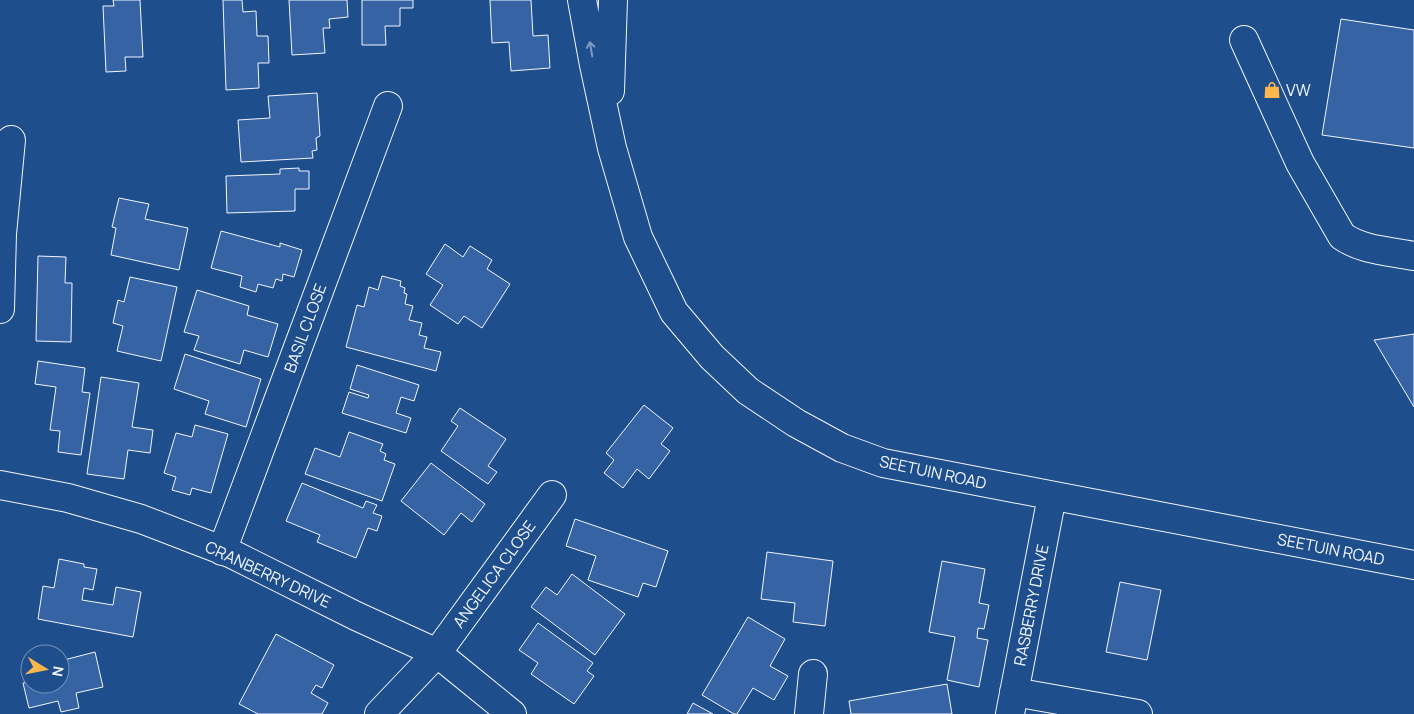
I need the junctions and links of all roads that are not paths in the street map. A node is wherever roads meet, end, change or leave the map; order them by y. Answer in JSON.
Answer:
{"nodes":[{"id":1,"x":582,"y":0,"type":"edge"},
{"id":2,"x":613,"y":0,"type":"edge"},
{"id":3,"x":1244,"y":40,"type":"dead end"},
{"id":4,"x":388,"y":106,"type":"dead end"},
{"id":5,"x":11,"y":140,"type":"dead end"},
{"id":6,"x":612,"y":148,"type":"junction"},
{"id":7,"x":1414,"y":256,"type":"edge"},
{"id":8,"x":0,"y":309,"type":"edge"},
{"id":9,"x":0,"y":485,"type":"edge"},
{"id":10,"x":552,"y":495,"type":"dead end"},
{"id":11,"x":1052,"y":496,"type":"junction"},
{"id":12,"x":222,"y":551,"type":"junction"},
{"id":13,"x":1414,"y":565,"type":"edge"},
{"id":14,"x":437,"y":654,"type":"junction"},
{"id":15,"x":813,"y":674,"type":"dead end"},
{"id":16,"x":1012,"y":703,"type":"edge"},
{"id":17,"x":379,"y":714,"type":"edge"},
{"id":18,"x":512,"y":714,"type":"edge"},
{"id":19,"x":809,"y":714,"type":"edge"},
{"id":20,"x":1138,"y":714,"type":"edge"}],
"edges":[{"from":6,"to":1,"type":"street","one_way":true},
{"from":2,"to":6,"type":"street"},
{"from":3,"to":7,"type":"street"},
{"from":4,"to":12,"type":"street","name":"BASIL CLOSE"},
{"from":5,"to":8,"type":"street"},
{"from":6,"to":11,"type":"street","name":"SEETUIN ROAD"},
{"from":9,"to":12,"type":"street","name":"CRANBERRY DRIVE"},
{"from":10,"to":14,"type":"street","name":"ANGELICA CLOSE"},
{"from":11,"to":13,"type":"street","name":"SEETUIN ROAD"},
{"from":11,"to":16,"type":"street","name":"RASBERRY DRIVE"},
{"from":12,"to":14,"type":"street","name":"CRANBERRY DRIVE"},
{"from":14,"to":17,"type":"street","name":"ANGELICA CLOSE"},
{"from":14,"to":18,"type":"street","name":"CRANBERRY DRIVE"},
{"from":15,"to":19,"type":"street"},
{"from":16,"to":20,"type":"street"}]}
